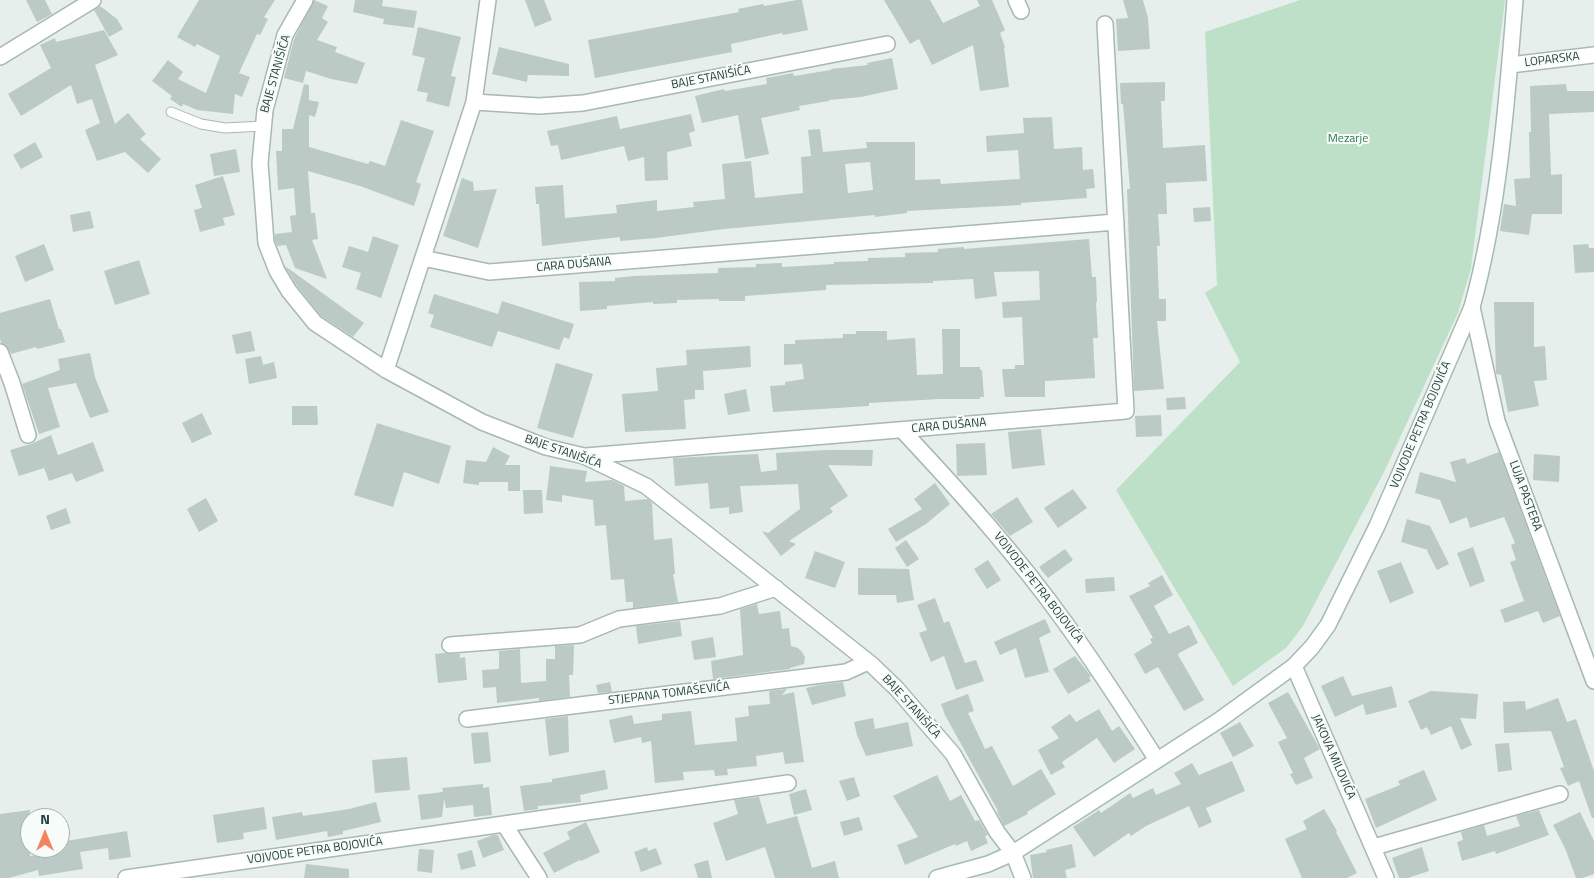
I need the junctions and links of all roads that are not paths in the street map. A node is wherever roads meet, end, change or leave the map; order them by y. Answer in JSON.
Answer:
{"nodes":[{"id":1,"x":93,"y":0,"type":"edge"},
{"id":2,"x":305,"y":0,"type":"edge"},
{"id":3,"x":488,"y":0,"type":"edge"},
{"id":4,"x":1516,"y":0,"type":"edge"},
{"id":5,"x":1105,"y":24,"type":"dead end"},
{"id":6,"x":887,"y":44,"type":"dead end"},
{"id":7,"x":1594,"y":55,"type":"edge"},
{"id":8,"x":0,"y":57,"type":"edge"},
{"id":9,"x":1510,"y":65,"type":"junction"},
{"id":10,"x":474,"y":102,"type":"junction"},
{"id":11,"x":171,"y":112,"type":"dead end"},
{"id":12,"x":263,"y":126,"type":"junction"},
{"id":13,"x":1116,"y":222,"type":"junction"},
{"id":14,"x":423,"y":258,"type":"junction"},
{"id":15,"x":1472,"y":307,"type":"junction"},
{"id":16,"x":0,"y":352,"type":"edge"},
{"id":17,"x":386,"y":370,"type":"junction"},
{"id":18,"x":902,"y":430,"type":"junction"},
{"id":19,"x":28,"y":435,"type":"dead end"},
{"id":20,"x":584,"y":456,"type":"junction"},
{"id":21,"x":776,"y":588,"type":"junction"},
{"id":22,"x":450,"y":645,"type":"dead end"},
{"id":23,"x":868,"y":662,"type":"junction"},
{"id":24,"x":1294,"y":666,"type":"junction"},
{"id":25,"x":1594,"y":681,"type":"edge"},
{"id":26,"x":467,"y":719,"type":"dead end"},
{"id":27,"x":1157,"y":760,"type":"junction"},
{"id":28,"x":788,"y":783,"type":"dead end"},
{"id":29,"x":1560,"y":794,"type":"dead end"},
{"id":30,"x":504,"y":824,"type":"junction"},
{"id":31,"x":1374,"y":847,"type":"junction"},
{"id":32,"x":1014,"y":853,"type":"junction"},
{"id":33,"x":126,"y":878,"type":"edge"},
{"id":34,"x":539,"y":878,"type":"edge"},
{"id":35,"x":937,"y":878,"type":"edge"},
{"id":36,"x":1023,"y":878,"type":"edge"},
{"id":37,"x":1386,"y":878,"type":"edge"}],
"edges":[{"from":1,"to":8,"type":"street"},
{"from":2,"to":12,"type":"street","name":"BAJE STANIŠIĆA"},
{"from":3,"to":10,"type":"street"},
{"from":4,"to":9,"type":"street","name":"VOJVODE PETRA BOJOVIĆA"},
{"from":5,"to":13,"type":"street","name":"CARA DUŠANA"},
{"from":6,"to":10,"type":"street","name":"BAJE STANIŠIĆA"},
{"from":7,"to":9,"type":"street","name":"LOPARSKA"},
{"from":9,"to":15,"type":"street","name":"VOJVODE PETRA BOJOVIĆA"},
{"from":10,"to":14,"type":"street"},
{"from":11,"to":12,"type":"lane"},
{"from":12,"to":17,"type":"street","name":"BAJE STANIŠIĆA"},
{"from":13,"to":14,"type":"street","name":"CARA DUŠANA"},
{"from":13,"to":18,"type":"street","name":"CARA DUŠANA"},
{"from":14,"to":17,"type":"street"},
{"from":15,"to":24,"type":"street","name":"VOJVODE PETRA BOJOVIĆA"},
{"from":15,"to":25,"type":"street","name":"LUJA PASTERA"},
{"from":16,"to":19,"type":"street"},
{"from":17,"to":20,"type":"street","name":"BAJE STANIŠIĆA"},
{"from":18,"to":20,"type":"street","name":"CARA DUŠANA"},
{"from":18,"to":27,"type":"street","name":"VOJVODE PETRA BOJOVIĆA"},
{"from":20,"to":21,"type":"street","name":"BAJE STANIŠIĆA"},
{"from":21,"to":22,"type":"street"},
{"from":21,"to":23,"type":"street","name":"BAJE STANIŠIĆA"},
{"from":23,"to":26,"type":"street","name":"STJEPANA TOMAŠEVIĆA"},
{"from":23,"to":32,"type":"street","name":"BAJE STANIŠIĆA"},
{"from":24,"to":27,"type":"street","name":"VOJVODE PETRA BOJOVIĆA"},
{"from":24,"to":31,"type":"street","name":"JAKOVA MILOVIĆA"},
{"from":27,"to":32,"type":"street","name":"VOJVODE PETRA BOJOVIĆA"},
{"from":28,"to":30,"type":"street","name":"VOJVODE PETRA BOJOVIĆA"},
{"from":29,"to":31,"type":"street"},
{"from":30,"to":33,"type":"street","name":"VOJVODE PETRA BOJOVIĆA"},
{"from":30,"to":34,"type":"street"},
{"from":31,"to":37,"type":"street","name":"JAKOVA MILOVIĆA"},
{"from":32,"to":35,"type":"street","name":"VOJVODE PETRA BOJOVIĆA"},
{"from":32,"to":36,"type":"street","name":"BAJE STANIŠIĆA"}]}
